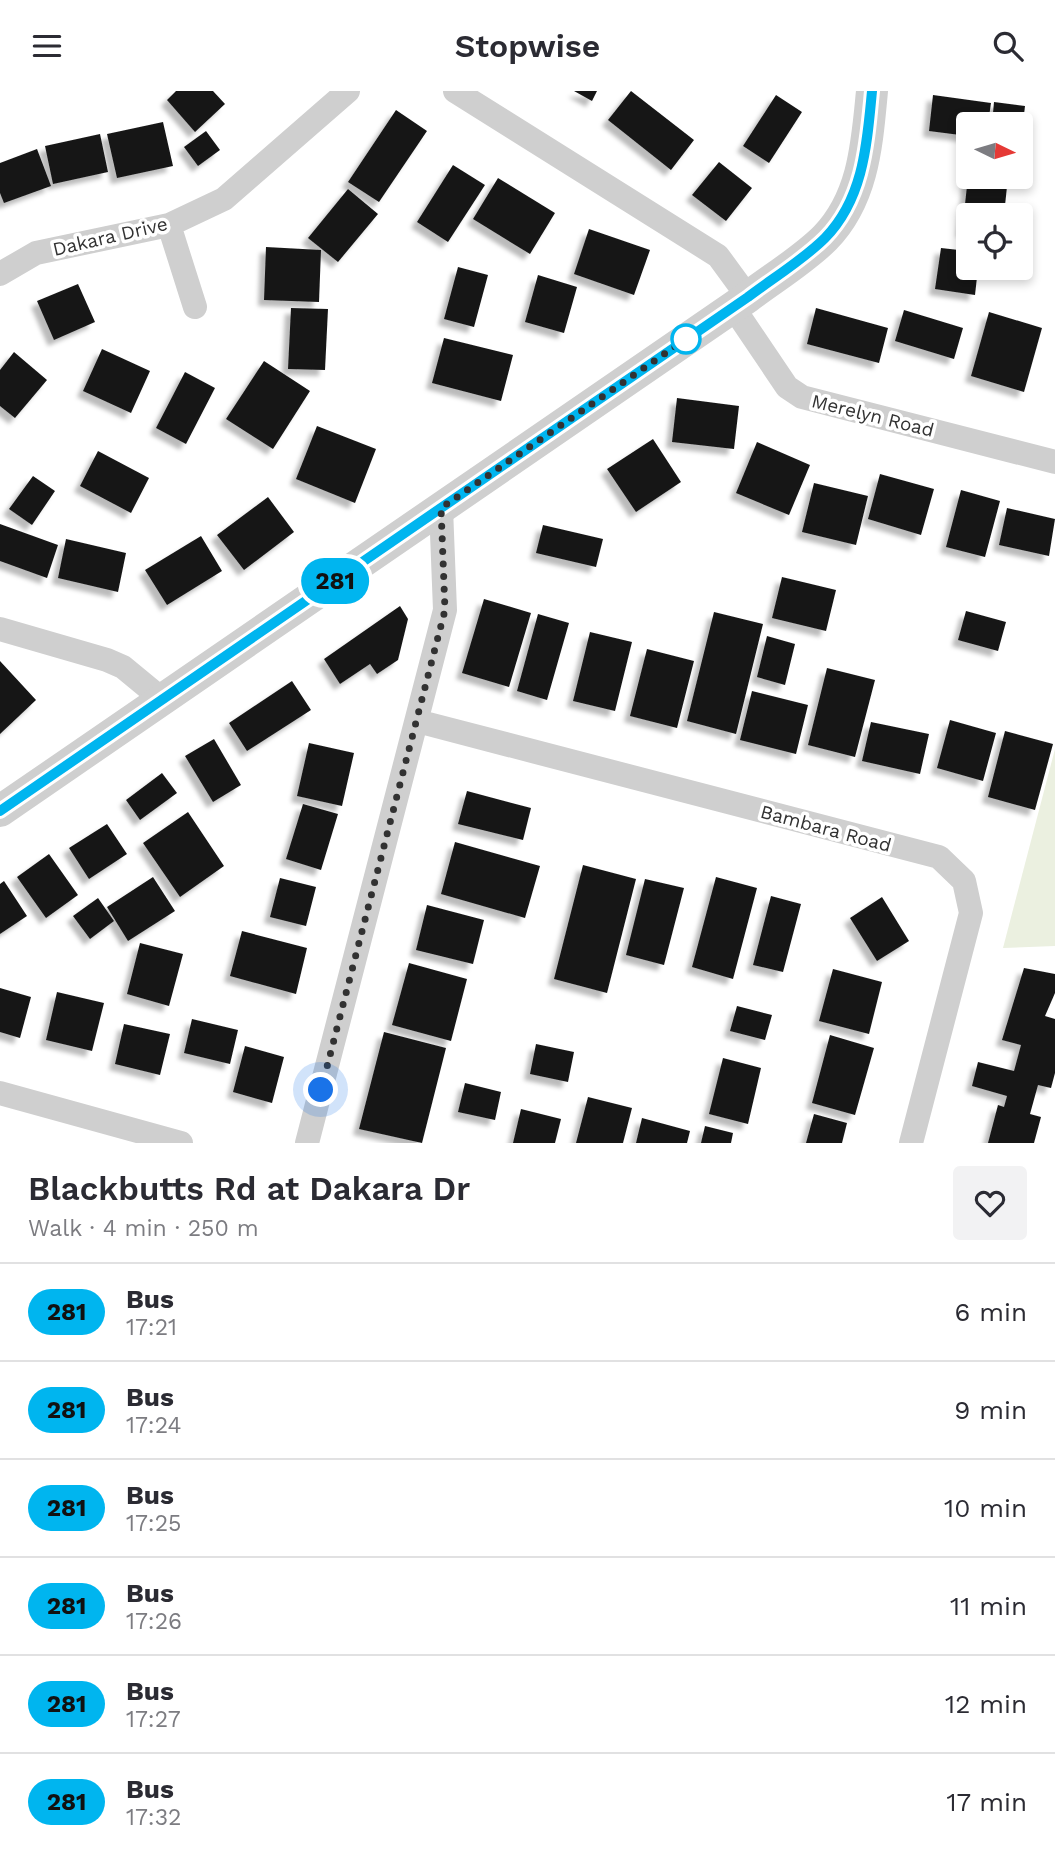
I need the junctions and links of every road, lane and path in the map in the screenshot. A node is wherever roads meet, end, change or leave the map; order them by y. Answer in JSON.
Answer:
{"nodes":[{"id":1,"x":348,"y":91,"type":"edge"},
{"id":2,"x":455,"y":91,"type":"edge"},
{"id":3,"x":873,"y":91,"type":"edge"},
{"id":4,"x":169,"y":225,"type":"junction"},
{"id":5,"x":0,"y":274,"type":"edge"},
{"id":6,"x":741,"y":302,"type":"junction"},
{"id":7,"x":195,"y":307,"type":"dead end"},
{"id":8,"x":1055,"y":462,"type":"edge"},
{"id":9,"x":441,"y":508,"type":"junction"},
{"id":10,"x":0,"y":629,"type":"edge"},
{"id":11,"x":163,"y":700,"type":"junction"},
{"id":12,"x":417,"y":722,"type":"junction"},
{"id":13,"x":0,"y":811,"type":"edge"},
{"id":14,"x":0,"y":1093,"type":"edge"},
{"id":15,"x":181,"y":1143,"type":"edge"},
{"id":16,"x":307,"y":1143,"type":"edge"},
{"id":17,"x":911,"y":1143,"type":"edge"}],
"edges":[{"from":1,"to":4,"type":"street","name":"Dakara Drive"},
{"from":2,"to":6,"type":"street"},
{"from":3,"to":6,"type":"street"},
{"from":4,"to":5,"type":"street","name":"Dakara Drive"},
{"from":4,"to":7,"type":"street"},
{"from":6,"to":8,"type":"street","name":"Merelyn Road"},
{"from":6,"to":9,"type":"street"},
{"from":9,"to":11,"type":"street"},
{"from":9,"to":12,"type":"street"},
{"from":10,"to":11,"type":"street"},
{"from":11,"to":13,"type":"street"},
{"from":12,"to":16,"type":"street"},
{"from":12,"to":17,"type":"street","name":"Bambara Road"},
{"from":14,"to":15,"type":"street"}]}
